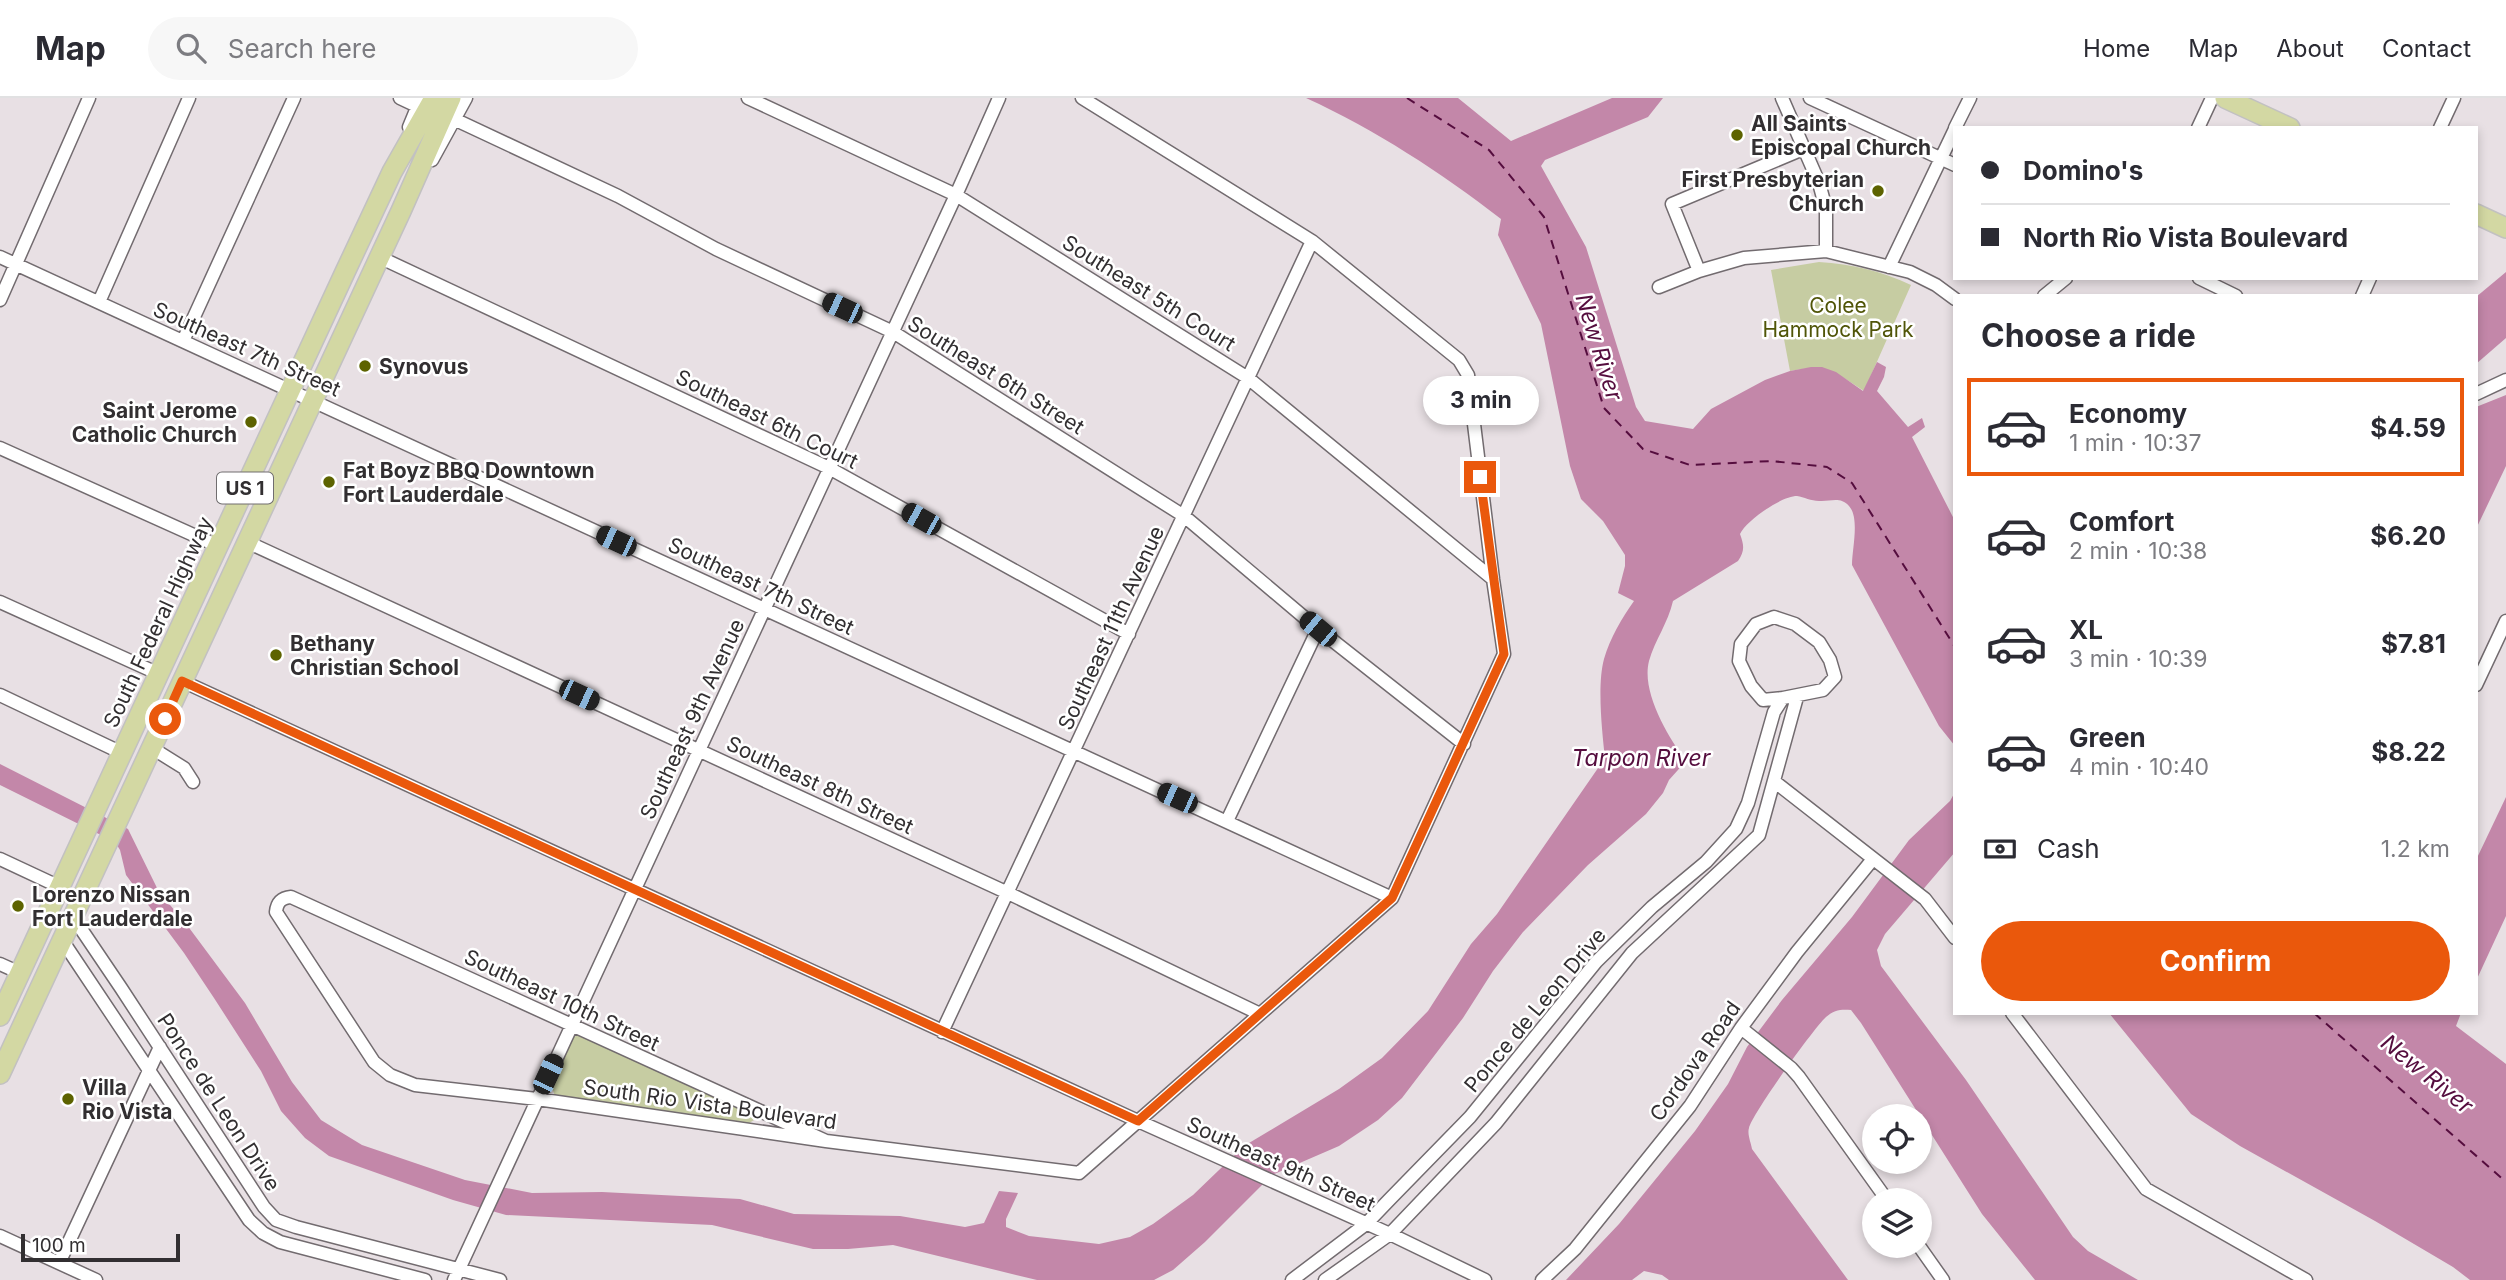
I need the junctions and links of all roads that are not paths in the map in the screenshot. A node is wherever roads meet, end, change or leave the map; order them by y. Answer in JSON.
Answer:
{"nodes":[{"id":1,"x":89,"y":98,"type":"edge"},
{"id":2,"x":189,"y":98,"type":"edge"},
{"id":3,"x":294,"y":98,"type":"edge"},
{"id":4,"x":400,"y":98,"type":"edge"},
{"id":5,"x":451,"y":98,"type":"edge"},
{"id":6,"x":466,"y":98,"type":"edge"},
{"id":7,"x":748,"y":98,"type":"edge"},
{"id":8,"x":999,"y":98,"type":"edge"},
{"id":9,"x":1082,"y":98,"type":"edge"},
{"id":10,"x":1782,"y":98,"type":"edge"},
{"id":11,"x":1810,"y":98,"type":"edge"},
{"id":12,"x":1970,"y":98,"type":"edge"},
{"id":13,"x":2212,"y":98,"type":"edge"},
{"id":14,"x":2225,"y":98,"type":"edge"},
{"id":15,"x":2454,"y":98,"type":"edge"},
{"id":16,"x":424,"y":101,"type":"edge"},
{"id":17,"x":456,"y":120,"type":"junction"},
{"id":18,"x":1956,"y":126,"type":"edge"},
{"id":19,"x":2199,"y":126,"type":"edge"},
{"id":20,"x":2287,"y":126,"type":"edge"},
{"id":21,"x":2441,"y":126,"type":"edge"},
{"id":22,"x":1953,"y":132,"type":"edge"},
{"id":23,"x":1803,"y":149,"type":"junction"},
{"id":24,"x":1941,"y":158,"type":"junction"},
{"id":25,"x":1953,"y":163,"type":"edge"},
{"id":26,"x":956,"y":195,"type":"junction"},
{"id":27,"x":401,"y":211,"type":"junction"},
{"id":28,"x":2478,"y":215,"type":"edge"},
{"id":29,"x":2506,"y":228,"type":"edge"},
{"id":30,"x":1312,"y":241,"type":"junction"},
{"id":31,"x":1826,"y":251,"type":"junction"},
{"id":32,"x":0,"y":257,"type":"edge"},
{"id":33,"x":379,"y":257,"type":"junction"},
{"id":34,"x":16,"y":264,"type":"junction"},
{"id":35,"x":1889,"y":267,"type":"junction"},
{"id":36,"x":1699,"y":271,"type":"junction"},
{"id":37,"x":2064,"y":280,"type":"edge"},
{"id":38,"x":2203,"y":280,"type":"edge"},
{"id":39,"x":1659,"y":287,"type":"dead end"},
{"id":40,"x":2046,"y":294,"type":"edge"},
{"id":41,"x":2232,"y":294,"type":"edge"},
{"id":42,"x":1953,"y":298,"type":"edge"},
{"id":43,"x":0,"y":300,"type":"edge"},
{"id":44,"x":99,"y":302,"type":"junction"},
{"id":45,"x":893,"y":332,"type":"junction"},
{"id":46,"x":183,"y":341,"type":"junction"},
{"id":47,"x":1248,"y":378,"type":"junction"},
{"id":48,"x":2506,"y":380,"type":"edge"},
{"id":49,"x":291,"y":390,"type":"junction"},
{"id":50,"x":2478,"y":393,"type":"edge"},
{"id":51,"x":313,"y":400,"type":"junction"},
{"id":52,"x":0,"y":449,"type":"edge"},
{"id":53,"x":829,"y":468,"type":"junction"},
{"id":54,"x":1184,"y":516,"type":"junction"},
{"id":55,"x":247,"y":542,"type":"junction"},
{"id":56,"x":218,"y":546,"type":"junction"},
{"id":57,"x":1493,"y":579,"type":"junction"},
{"id":58,"x":0,"y":603,"type":"edge"},
{"id":59,"x":764,"y":609,"type":"junction"},
{"id":60,"x":2506,"y":621,"type":"edge"},
{"id":61,"x":1318,"y":629,"type":"junction"},
{"id":62,"x":1129,"y":634,"type":"junction"},
{"id":63,"x":175,"y":640,"type":"junction"},
{"id":64,"x":159,"y":674,"type":"junction"},
{"id":65,"x":182,"y":681,"type":"junction"},
{"id":66,"x":2478,"y":681,"type":"edge"},
{"id":67,"x":0,"y":695,"type":"edge"},
{"id":68,"x":1797,"y":697,"type":"junction"},
{"id":69,"x":1783,"y":698,"type":"junction"},
{"id":70,"x":165,"y":719,"type":"junction"},
{"id":71,"x":1464,"y":744,"type":"junction"},
{"id":72,"x":152,"y":748,"type":"junction"},
{"id":73,"x":699,"y":750,"type":"junction"},
{"id":74,"x":1075,"y":752,"type":"junction"},
{"id":75,"x":122,"y":753,"type":"junction"},
{"id":76,"x":193,"y":782,"type":"dead end"},
{"id":77,"x":1774,"y":782,"type":"junction"},
{"id":78,"x":1227,"y":821,"type":"junction"},
{"id":79,"x":0,"y":859,"type":"edge"},
{"id":80,"x":1878,"y":863,"type":"junction"},
{"id":81,"x":60,"y":887,"type":"junction"},
{"id":82,"x":634,"y":890,"type":"junction"},
{"id":83,"x":1008,"y":893,"type":"junction"},
{"id":84,"x":282,"y":898,"type":"joint"},
{"id":85,"x":1392,"y":898,"type":"junction"},
{"id":86,"x":73,"y":917,"type":"junction"},
{"id":87,"x":1953,"y":935,"type":"edge"},
{"id":88,"x":62,"y":940,"type":"junction"},
{"id":89,"x":0,"y":964,"type":"edge"},
{"id":90,"x":20,"y":973,"type":"junction"},
{"id":91,"x":121,"y":988,"type":"junction"},
{"id":92,"x":102,"y":999,"type":"junction"},
{"id":93,"x":28,"y":1013,"type":"junction"},
{"id":94,"x":1259,"y":1014,"type":"junction"},
{"id":95,"x":2014,"y":1015,"type":"edge"},
{"id":96,"x":0,"y":1016,"type":"edge"},
{"id":97,"x":571,"y":1026,"type":"junction"},
{"id":98,"x":942,"y":1031,"type":"junction"},
{"id":99,"x":1746,"y":1032,"type":"junction"},
{"id":100,"x":160,"y":1047,"type":"junction"},
{"id":101,"x":3,"y":1068,"type":"edge"},
{"id":102,"x":149,"y":1070,"type":"junction"},
{"id":103,"x":537,"y":1099,"type":"junction"},
{"id":104,"x":757,"y":1110,"type":"junction"},
{"id":105,"x":1138,"y":1121,"type":"junction"},
{"id":106,"x":749,"y":1130,"type":"junction"},
{"id":107,"x":826,"y":1141,"type":"junction"},
{"id":108,"x":1878,"y":1188,"type":"edge"},
{"id":109,"x":1366,"y":1224,"type":"junction"},
{"id":110,"x":1390,"y":1234,"type":"junction"},
{"id":111,"x":0,"y":1236,"type":"edge"},
{"id":112,"x":1927,"y":1258,"type":"edge"},
{"id":113,"x":420,"y":1259,"type":"junction"},
{"id":114,"x":59,"y":1263,"type":"junction"},
{"id":115,"x":456,"y":1274,"type":"edge"},
{"id":116,"x":419,"y":1279,"type":"edge"},
{"id":117,"x":96,"y":1280,"type":"edge"},
{"id":118,"x":500,"y":1280,"type":"edge"},
{"id":119,"x":1292,"y":1280,"type":"edge"},
{"id":120,"x":1325,"y":1280,"type":"edge"},
{"id":121,"x":1485,"y":1280,"type":"edge"},
{"id":122,"x":1542,"y":1280,"type":"edge"},
{"id":123,"x":1943,"y":1280,"type":"edge"},
{"id":124,"x":2306,"y":1280,"type":"edge"}],
"edges":[{"from":1,"to":34,"type":"street"},
{"from":2,"to":44,"type":"street"},
{"from":3,"to":46,"type":"street"},
{"from":4,"to":16,"type":"street"},
{"from":5,"to":27,"type":"main road","number":"US 1"},
{"from":6,"to":17,"type":"street"},
{"from":7,"to":26,"type":"street","name":"Southeast 5th Court"},
{"from":8,"to":26,"type":"street","name":"Southeast 9th Avenue"},
{"from":9,"to":30,"type":"street"},
{"from":10,"to":23,"type":"street"},
{"from":11,"to":24,"type":"street"},
{"from":12,"to":18,"type":"street"},
{"from":13,"to":19,"type":"street"},
{"from":14,"to":20,"type":"main road"},
{"from":15,"to":21,"type":"street"},
{"from":16,"to":49,"type":"main road","name":"South Federal Highway","number":"US 1"},
{"from":17,"to":27,"type":"street"},
{"from":17,"to":45,"type":"street","name":"Southeast 6th Street"},
{"from":22,"to":24,"type":"street"},
{"from":23,"to":31,"type":"street"},
{"from":23,"to":36,"type":"street"},
{"from":24,"to":25,"type":"street"},
{"from":24,"to":35,"type":"street"},
{"from":26,"to":45,"type":"street","name":"Southeast 9th Avenue"},
{"from":26,"to":47,"type":"street","name":"Southeast 5th Court"},
{"from":27,"to":33,"type":"main road","number":"US 1"},
{"from":28,"to":29,"type":"main road"},
{"from":30,"to":47,"type":"street","name":"Southeast 11th Avenue"},
{"from":30,"to":57,"type":"street"},
{"from":31,"to":35,"type":"street"},
{"from":31,"to":36,"type":"street"},
{"from":32,"to":34,"type":"street","name":"Southeast 7th Street"},
{"from":33,"to":51,"type":"main road","number":"US 1"},
{"from":33,"to":53,"type":"street","name":"Southeast 6th Court"},
{"from":34,"to":43,"type":"street"},
{"from":34,"to":44,"type":"street","name":"Southeast 7th Street"},
{"from":35,"to":42,"type":"street"},
{"from":36,"to":39,"type":"street"},
{"from":37,"to":40,"type":"street"},
{"from":38,"to":41,"type":"street"},
{"from":44,"to":46,"type":"street","name":"Southeast 7th Street"},
{"from":45,"to":53,"type":"street","name":"Southeast 9th Avenue"},
{"from":45,"to":54,"type":"street","name":"Southeast 6th Street"},
{"from":46,"to":49,"type":"street","name":"Southeast 7th Street"},
{"from":47,"to":54,"type":"street","name":"Southeast 11th Avenue"},
{"from":47,"to":57,"type":"street","name":"Southeast 5th Court"},
{"from":48,"to":50,"type":"street"},
{"from":49,"to":51,"type":"street","name":"Southeast 7th Street"},
{"from":49,"to":56,"type":"main road","name":"South Federal Highway","number":"US 1"},
{"from":51,"to":55,"type":"main road","number":"US 1"},
{"from":51,"to":59,"type":"street","name":"Southeast 7th Street"},
{"from":52,"to":56,"type":"street"},
{"from":53,"to":59,"type":"street","name":"Southeast 9th Avenue"},
{"from":53,"to":62,"type":"street","name":"Southeast 6th Court"},
{"from":54,"to":61,"type":"street","name":"Southeast 6th Street"},
{"from":54,"to":62,"type":"street","name":"Southeast 11th Avenue"},
{"from":55,"to":65,"type":"main road","number":"US 1"},
{"from":55,"to":73,"type":"street","name":"Southeast 8th Street"},
{"from":56,"to":63,"type":"main road","name":"South Federal Highway","number":"US 1"},
{"from":57,"to":71,"type":"street"},
{"from":58,"to":64,"type":"street"},
{"from":59,"to":73,"type":"street","name":"Southeast 9th Avenue"},
{"from":59,"to":74,"type":"street","name":"Southeast 7th Street"},
{"from":60,"to":66,"type":"street"},
{"from":61,"to":71,"type":"street","name":"Southeast 6th Street"},
{"from":61,"to":78,"type":"street"},
{"from":62,"to":74,"type":"street","name":"Southeast 11th Avenue"},
{"from":63,"to":64,"type":"main road","name":"South Federal Highway","number":"US 1"},
{"from":63,"to":65,"type":"main road"},
{"from":64,"to":70,"type":"main road"},
{"from":64,"to":75,"type":"main road","name":"South Federal Highway","number":"US 1"},
{"from":65,"to":70,"type":"main road","number":"US 1"},
{"from":65,"to":82,"type":"street","name":"Southeast 9th Street"},
{"from":67,"to":75,"type":"street"},
{"from":68,"to":69,"type":"street"},
{"from":68,"to":69,"type":"street"},
{"from":68,"to":77,"type":"street","name":"Ponce de Leon Drive"},
{"from":69,"to":109,"type":"street","name":"Ponce de Leon Drive"},
{"from":70,"to":72,"type":"main road","number":"US 1"},
{"from":71,"to":85,"type":"street"},
{"from":72,"to":76,"type":"street"},
{"from":72,"to":86,"type":"main road","number":"US 1"},
{"from":73,"to":82,"type":"street","name":"Southeast 9th Avenue"},
{"from":73,"to":83,"type":"street","name":"Southeast 8th Street"},
{"from":74,"to":78,"type":"street","name":"Southeast 7th Street"},
{"from":74,"to":83,"type":"street","name":"Southeast 11th Avenue"},
{"from":75,"to":81,"type":"main road","name":"South Federal Highway","number":"US 1"},
{"from":77,"to":80,"type":"street"},
{"from":77,"to":110,"type":"street","name":"Ponce de Leon Drive"},
{"from":78,"to":85,"type":"street","name":"Southeast 7th Street"},
{"from":79,"to":81,"type":"street"},
{"from":80,"to":87,"type":"street"},
{"from":80,"to":99,"type":"street","name":"Cordova Road"},
{"from":81,"to":88,"type":"main road"},
{"from":81,"to":90,"type":"main road","name":"South Federal Highway","number":"US 1"},
{"from":82,"to":97,"type":"street","name":"Southeast 9th Avenue"},
{"from":82,"to":98,"type":"street","name":"Southeast 9th Street"},
{"from":83,"to":94,"type":"street","name":"Southeast 8th Street"},
{"from":83,"to":98,"type":"street","name":"Southeast 11th Avenue"},
{"from":84,"to":97,"type":"street","name":"Southeast 10th Street"},
{"from":84,"to":103,"type":"street","name":"South Rio Vista Boulevard"},
{"from":85,"to":94,"type":"street","name":"South Rio Vista Boulevard"},
{"from":86,"to":88,"type":"main road","number":"US 1"},
{"from":86,"to":91,"type":"street","name":"Ponce de Leon Drive"},
{"from":88,"to":92,"type":"street","name":"Ponce de Leon Drive"},
{"from":88,"to":93,"type":"main road","number":"US 1"},
{"from":89,"to":90,"type":"street"},
{"from":90,"to":93,"type":"main road"},
{"from":90,"to":96,"type":"main road","name":"South Federal Highway","number":"US 1"},
{"from":91,"to":92,"type":"street"},
{"from":91,"to":100,"type":"street","name":"Ponce de Leon Drive"},
{"from":92,"to":102,"type":"street","name":"Ponce de Leon Drive"},
{"from":93,"to":101,"type":"main road","number":"US 1"},
{"from":94,"to":105,"type":"street","name":"South Rio Vista Boulevard"},
{"from":95,"to":124,"type":"street"},
{"from":97,"to":103,"type":"street","name":"Southeast 9th Avenue"},
{"from":97,"to":104,"type":"street","name":"Southeast 10th Street"},
{"from":98,"to":105,"type":"street","name":"Southeast 9th Street"},
{"from":99,"to":108,"type":"street"},
{"from":99,"to":122,"type":"street","name":"Cordova Road"},
{"from":100,"to":102,"type":"street"},
{"from":100,"to":113,"type":"street","name":"Ponce de Leon Drive"},
{"from":102,"to":114,"type":"street"},
{"from":102,"to":116,"type":"street","name":"Ponce de Leon Drive"},
{"from":103,"to":106,"type":"street","name":"South Rio Vista Boulevard"},
{"from":103,"to":115,"type":"street","name":"Southeast 9th Avenue"},
{"from":104,"to":106,"type":"street"},
{"from":104,"to":107,"type":"street","name":"Southeast 10th Street"},
{"from":105,"to":107,"type":"street","name":"South Rio Vista Boulevard"},
{"from":105,"to":109,"type":"street","name":"Southeast 9th Street"},
{"from":106,"to":107,"type":"street","name":"South Rio Vista Boulevard"},
{"from":109,"to":110,"type":"street","name":"Southeast 9th Street"},
{"from":109,"to":119,"type":"street","name":"Ponce de Leon Drive"},
{"from":110,"to":120,"type":"street","name":"Ponce de Leon Drive"},
{"from":110,"to":121,"type":"street","name":"Southeast 9th Street"},
{"from":111,"to":114,"type":"street"},
{"from":112,"to":123,"type":"street"},
{"from":113,"to":115,"type":"street","name":"Ponce de Leon Drive"},
{"from":113,"to":116,"type":"street"},
{"from":114,"to":117,"type":"street"},
{"from":115,"to":118,"type":"street","name":"Ponce de Leon Drive"}]}
